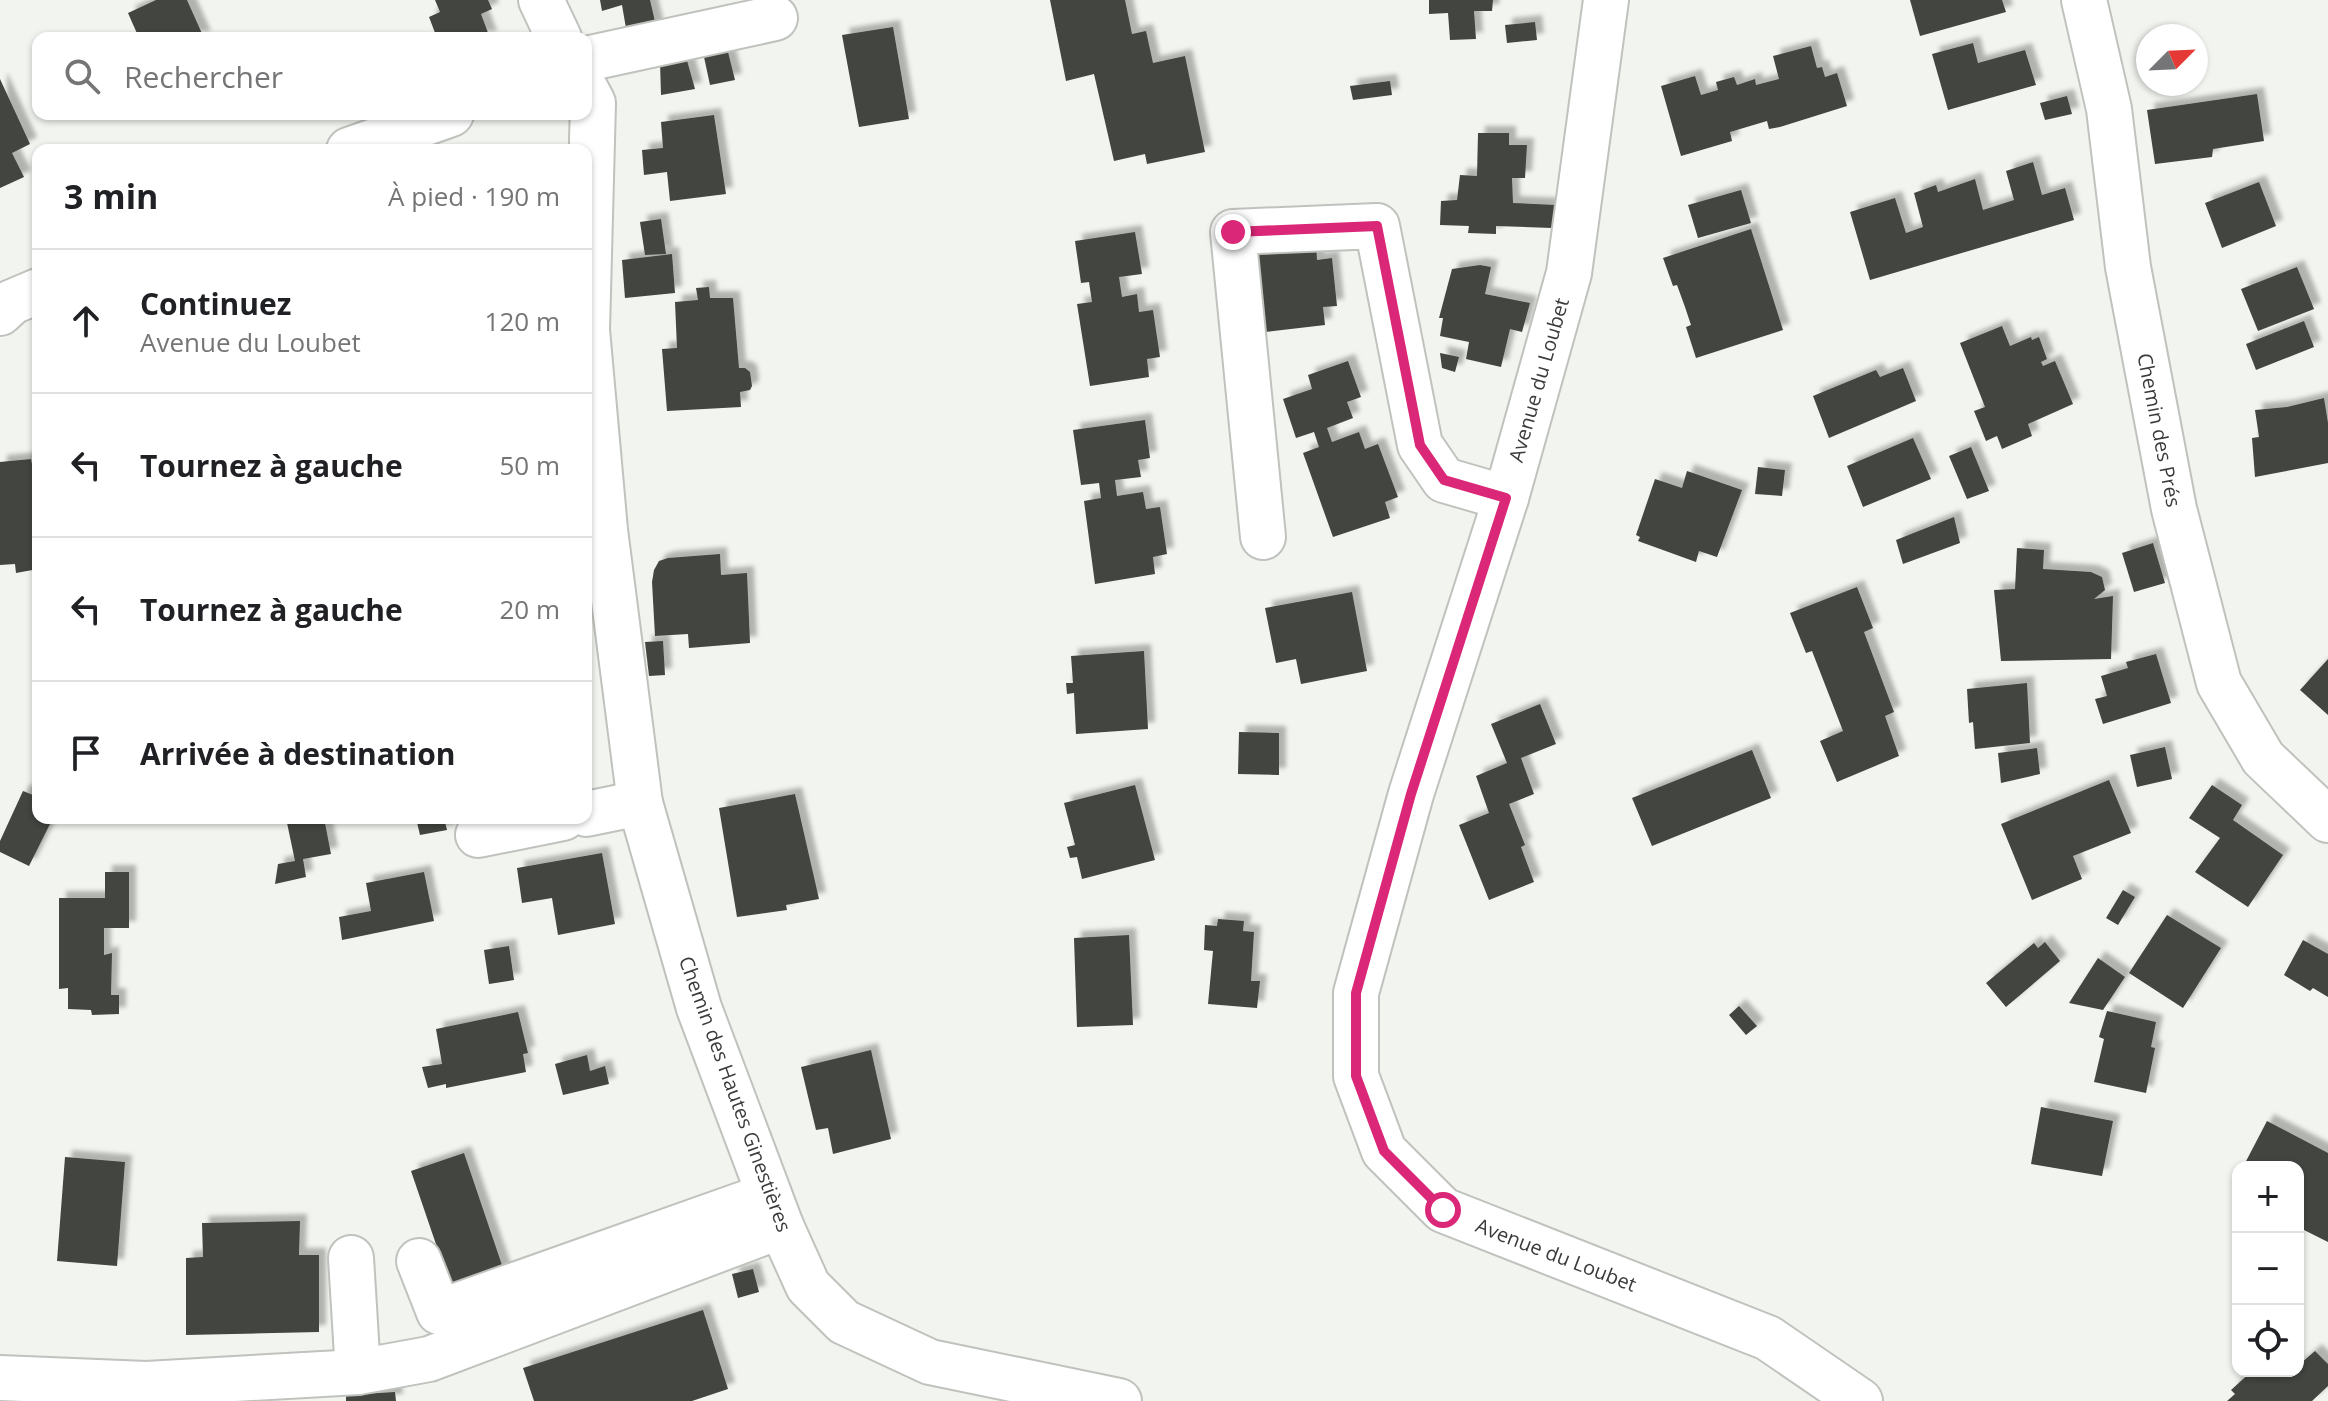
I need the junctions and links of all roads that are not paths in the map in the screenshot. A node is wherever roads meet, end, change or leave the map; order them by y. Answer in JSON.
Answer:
{"nodes":[{"id":1,"x":541,"y":0,"type":"edge"},
{"id":2,"x":1606,"y":0,"type":"edge"},
{"id":3,"x":2084,"y":0,"type":"edge"},
{"id":4,"x":775,"y":18,"type":"dead end"},
{"id":5,"x":556,"y":32,"type":"edge"},
{"id":6,"x":592,"y":58,"type":"edge"},
{"id":7,"x":592,"y":101,"type":"edge"},
{"id":8,"x":434,"y":120,"type":"edge"},
{"id":9,"x":366,"y":144,"type":"edge"},
{"id":10,"x":592,"y":144,"type":"edge"},
{"id":11,"x":32,"y":294,"type":"edge"},
{"id":12,"x":0,"y":313,"type":"edge"},
{"id":13,"x":592,"y":456,"type":"edge"},
{"id":14,"x":1506,"y":498,"type":"junction"},
{"id":15,"x":595,"y":531,"type":"edge"},
{"id":16,"x":1263,"y":537,"type":"dead end"},
{"id":17,"x":640,"y":803,"type":"junction"},
{"id":18,"x":592,"y":813,"type":"edge"},
{"id":19,"x":2328,"y":820,"type":"edge"},
{"id":20,"x":533,"y":824,"type":"edge"},
{"id":21,"x":478,"y":835,"type":"dead end"},
{"id":22,"x":775,"y":1211,"type":"junction"},
{"id":23,"x":351,"y":1258,"type":"dead end"},
{"id":24,"x":419,"y":1261,"type":"dead end"},
{"id":25,"x":358,"y":1372,"type":"junction"},
{"id":26,"x":0,"y":1378,"type":"edge"},
{"id":27,"x":1119,"y":1401,"type":"edge"},
{"id":28,"x":1860,"y":1401,"type":"edge"}],
"edges":[{"from":1,"to":5,"type":"street"},
{"from":2,"to":14,"type":"street","name":"Avenue du Loubet"},
{"from":3,"to":19,"type":"street","name":"Chemin des Prés"},
{"from":4,"to":6,"type":"street"},
{"from":7,"to":10,"type":"street","name":"Chemin des Hautes Ginestières"},
{"from":8,"to":9,"type":"street"},
{"from":11,"to":12,"type":"street"},
{"from":13,"to":15,"type":"street","name":"Chemin des Hautes Ginestières"},
{"from":14,"to":16,"type":"street"},
{"from":14,"to":28,"type":"street","name":"Avenue du Loubet"},
{"from":15,"to":17,"type":"street","name":"Chemin des Hautes Ginestières"},
{"from":17,"to":18,"type":"street"},
{"from":17,"to":22,"type":"street","name":"Chemin des Hautes Ginestières"},
{"from":20,"to":21,"type":"street"},
{"from":22,"to":24,"type":"street"},
{"from":22,"to":25,"type":"street"},
{"from":22,"to":27,"type":"street","name":"Chemin des Hautes Ginestières"},
{"from":23,"to":25,"type":"street"},
{"from":25,"to":26,"type":"street"}]}
